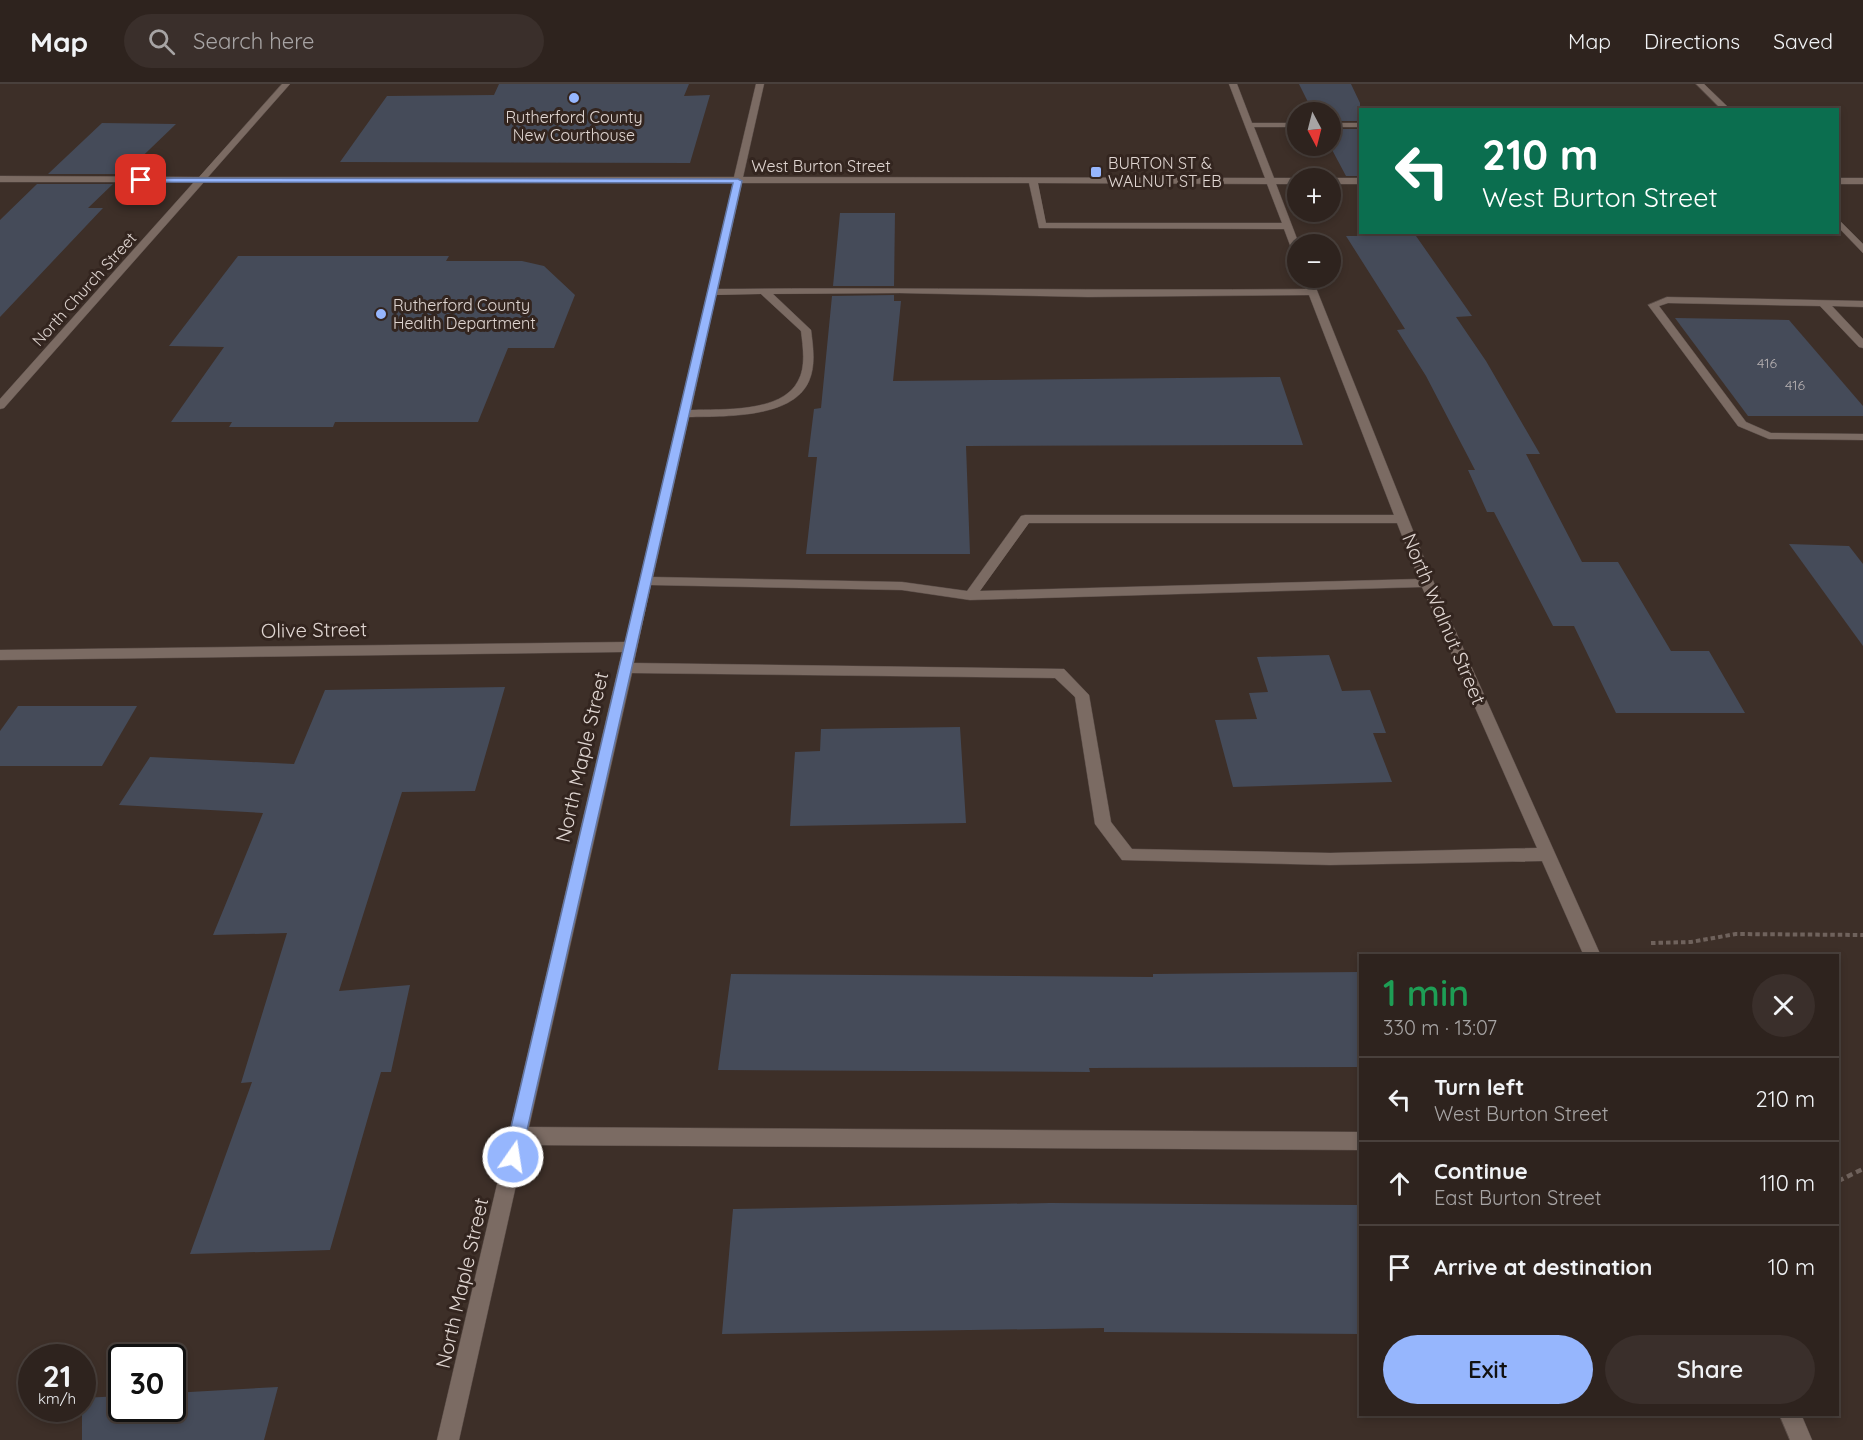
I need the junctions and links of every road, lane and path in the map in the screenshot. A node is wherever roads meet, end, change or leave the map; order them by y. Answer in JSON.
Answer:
{"nodes":[{"id":1,"x":286,"y":84,"type":"edge"},
{"id":2,"x":760,"y":84,"type":"edge"},
{"id":3,"x":1233,"y":84,"type":"edge"},
{"id":4,"x":1700,"y":84,"type":"edge"},
{"id":5,"x":1725,"y":108,"type":"edge"},
{"id":6,"x":1248,"y":125,"type":"junction"},
{"id":7,"x":1287,"y":125,"type":"edge"},
{"id":8,"x":1341,"y":125,"type":"edge"},
{"id":9,"x":1359,"y":125,"type":"edge"},
{"id":10,"x":0,"y":179,"type":"edge"},
{"id":11,"x":201,"y":180,"type":"junction"},
{"id":12,"x":738,"y":181,"type":"junction"},
{"id":13,"x":1033,"y":181,"type":"junction"},
{"id":14,"x":1269,"y":181,"type":"junction"},
{"id":15,"x":1287,"y":181,"type":"edge"},
{"id":16,"x":1341,"y":181,"type":"edge"},
{"id":17,"x":1359,"y":181,"type":"edge"},
{"id":18,"x":1839,"y":181,"type":"edge"},
{"id":19,"x":1863,"y":181,"type":"edge"},
{"id":20,"x":1839,"y":223,"type":"edge"},
{"id":21,"x":1287,"y":226,"type":"junction"},
{"id":22,"x":1290,"y":234,"type":"edge"},
{"id":23,"x":1863,"y":250,"type":"edge"},
{"id":24,"x":1311,"y":288,"type":"edge"},
{"id":25,"x":762,"y":291,"type":"junction"},
{"id":26,"x":712,"y":292,"type":"junction"},
{"id":27,"x":1313,"y":292,"type":"junction"},
{"id":28,"x":1823,"y":303,"type":"junction"},
{"id":29,"x":1863,"y":304,"type":"edge"},
{"id":30,"x":1863,"y":345,"type":"edge"},
{"id":31,"x":0,"y":406,"type":"edge"},
{"id":32,"x":683,"y":414,"type":"junction"},
{"id":33,"x":1863,"y":436,"type":"edge"},
{"id":34,"x":1402,"y":519,"type":"junction"},
{"id":35,"x":644,"y":581,"type":"junction"},
{"id":36,"x":1427,"y":583,"type":"junction"},
{"id":37,"x":970,"y":596,"type":"junction"},
{"id":38,"x":629,"y":648,"type":"junction"},
{"id":39,"x":0,"y":655,"type":"edge"},
{"id":40,"x":624,"y":668,"type":"junction"},
{"id":41,"x":1546,"y":854,"type":"junction"},
{"id":42,"x":1863,"y":936,"type":"edge"},
{"id":43,"x":1651,"y":942,"type":"dead end"},
{"id":44,"x":1592,"y":954,"type":"edge"},
{"id":45,"x":518,"y":1136,"type":"junction"},
{"id":46,"x":1359,"y":1141,"type":"edge"},
{"id":47,"x":1863,"y":1169,"type":"edge"},
{"id":48,"x":1839,"y":1181,"type":"edge"},
{"id":49,"x":1791,"y":1416,"type":"edge"},
{"id":50,"x":448,"y":1440,"type":"edge"},
{"id":51,"x":1801,"y":1440,"type":"edge"}],
"edges":[{"from":1,"to":11,"type":"street","name":"North Church Street"},
{"from":2,"to":12,"type":"street","name":"North Maple Street"},
{"from":3,"to":6,"type":"street"},
{"from":4,"to":5,"type":"street"},
{"from":6,"to":7,"type":"street"},
{"from":6,"to":14,"type":"street"},
{"from":8,"to":9,"type":"street"},
{"from":10,"to":11,"type":"street","name":"West Burton Street"},
{"from":11,"to":12,"type":"street","name":"West Burton Street"},
{"from":11,"to":31,"type":"street","name":"North Church Street"},
{"from":12,"to":13,"type":"street","name":"West Burton Street"},
{"from":12,"to":26,"type":"street","name":"North Maple Street"},
{"from":13,"to":14,"type":"street","name":"West Burton Street"},
{"from":13,"to":21,"type":"street"},
{"from":14,"to":15,"type":"street","name":"West Burton Street"},
{"from":14,"to":21,"type":"street"},
{"from":16,"to":17,"type":"street"},
{"from":18,"to":19,"type":"street"},
{"from":20,"to":23,"type":"street"},
{"from":21,"to":22,"type":"street"},
{"from":24,"to":27,"type":"street","name":"North Walnut Street"},
{"from":25,"to":26,"type":"street"},
{"from":25,"to":27,"type":"street"},
{"from":25,"to":32,"type":"street"},
{"from":26,"to":32,"type":"street","name":"North Maple Street"},
{"from":27,"to":34,"type":"street","name":"North Walnut Street"},
{"from":28,"to":29,"type":"street"},
{"from":28,"to":30,"type":"street"},
{"from":28,"to":33,"type":"street"},
{"from":32,"to":35,"type":"street","name":"North Maple Street"},
{"from":34,"to":36,"type":"street","name":"North Walnut Street"},
{"from":34,"to":37,"type":"street"},
{"from":35,"to":37,"type":"street"},
{"from":35,"to":38,"type":"street","name":"North Maple Street"},
{"from":36,"to":37,"type":"street"},
{"from":36,"to":41,"type":"street","name":"North Walnut Street"},
{"from":38,"to":39,"type":"street","name":"Olive Street"},
{"from":38,"to":40,"type":"street","name":"North Maple Street"},
{"from":40,"to":41,"type":"street"},
{"from":40,"to":45,"type":"street","name":"North Maple Street"},
{"from":41,"to":44,"type":"street","name":"North Walnut Street"},
{"from":42,"to":43,"type":"path"},
{"from":45,"to":46,"type":"street"},
{"from":45,"to":50,"type":"street","name":"North Maple Street"},
{"from":47,"to":48,"type":"path"},
{"from":49,"to":51,"type":"street"}]}
